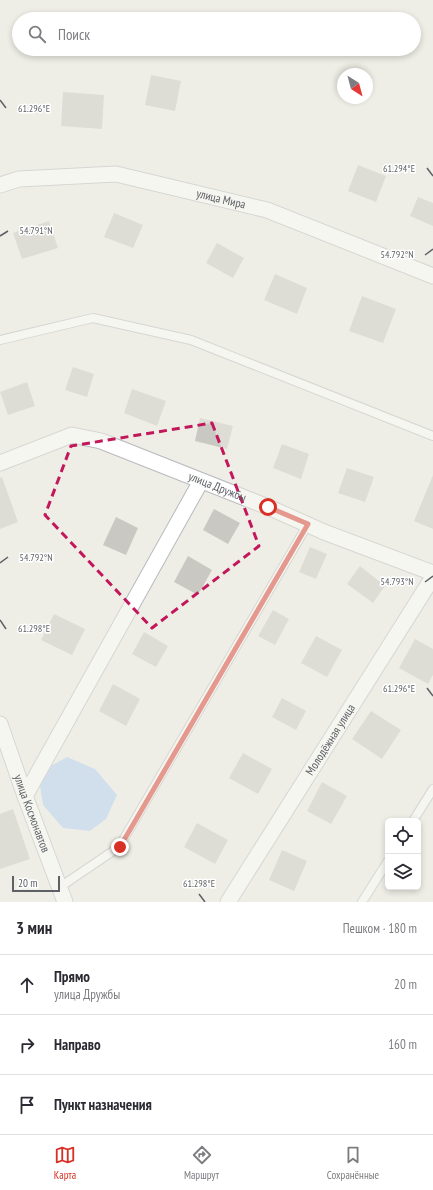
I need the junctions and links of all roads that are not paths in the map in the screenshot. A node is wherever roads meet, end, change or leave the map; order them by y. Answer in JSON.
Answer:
{"nodes":[{"id":1,"x":0,"y":185,"type":"edge"},
{"id":2,"x":433,"y":276,"type":"edge"},
{"id":3,"x":0,"y":340,"type":"edge"},
{"id":4,"x":433,"y":436,"type":"edge"},
{"id":5,"x":0,"y":464,"type":"edge"},
{"id":6,"x":201,"y":480,"type":"junction"},
{"id":7,"x":308,"y":524,"type":"junction"},
{"id":8,"x":433,"y":573,"type":"edge"},
{"id":9,"x":433,"y":577,"type":"edge"},
{"id":10,"x":0,"y":724,"type":"edge"},
{"id":11,"x":433,"y":789,"type":"edge"},
{"id":12,"x":25,"y":796,"type":"junction"},
{"id":13,"x":415,"y":818,"type":"edge"},
{"id":14,"x":385,"y":866,"type":"edge"},
{"id":15,"x":60,"y":887,"type":"junction"},
{"id":16,"x":65,"y":902,"type":"edge"},
{"id":17,"x":228,"y":902,"type":"edge"},
{"id":18,"x":362,"y":902,"type":"edge"}],
"edges":[{"from":1,"to":2,"type":"street","name":"улица Мира"},
{"from":3,"to":4,"type":"lane"},
{"from":5,"to":6,"type":"street","name":"улица Дружбы"},
{"from":6,"to":7,"type":"street","name":"улица Дружбы"},
{"from":6,"to":12,"type":"street"},
{"from":7,"to":8,"type":"street","name":"улица Дружбы"},
{"from":7,"to":15,"type":"lane"},
{"from":9,"to":17,"type":"street","name":"Молодёжная улица"},
{"from":10,"to":12,"type":"street","name":"улица Космонавтов"},
{"from":11,"to":13,"type":"lane"},
{"from":12,"to":15,"type":"street","name":"улица Космонавтов"},
{"from":14,"to":18,"type":"lane"},
{"from":15,"to":16,"type":"street","name":"улица Космонавтов"}]}
